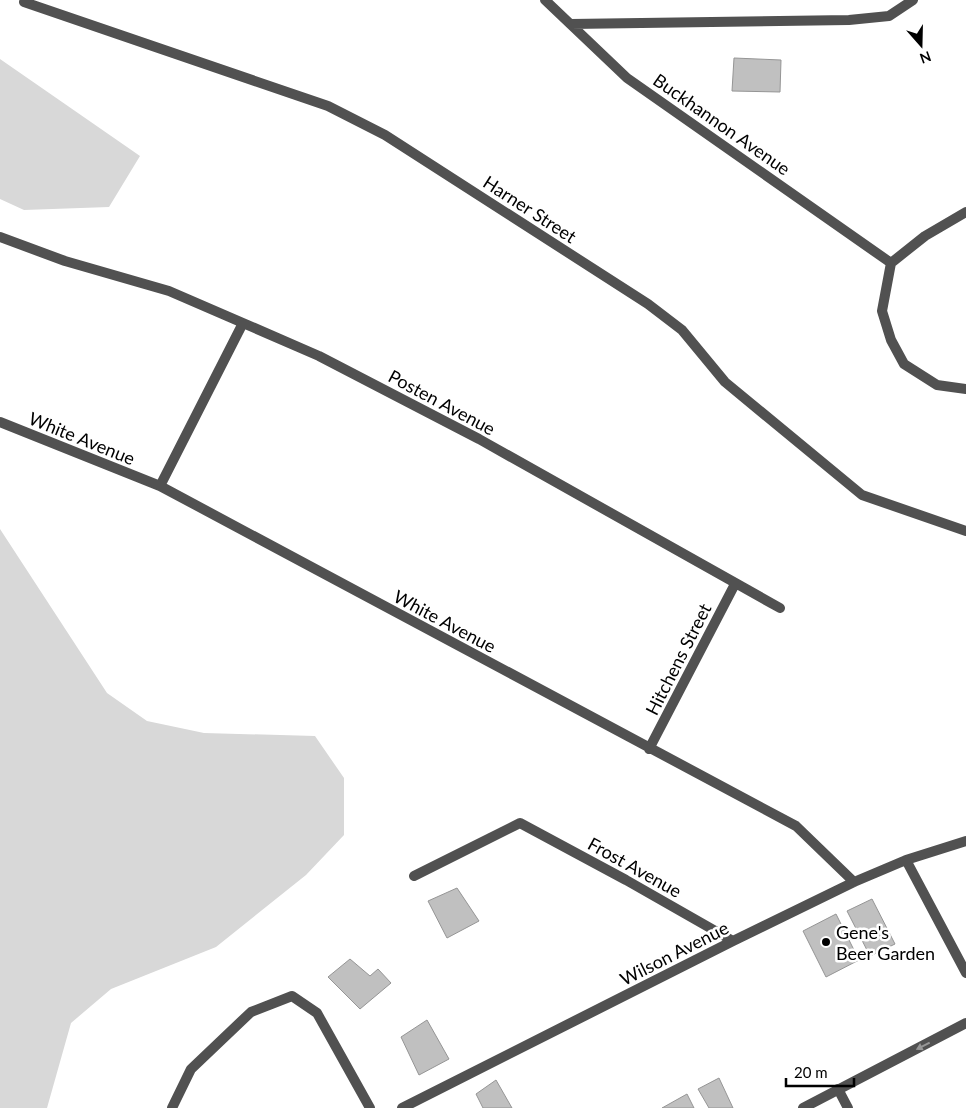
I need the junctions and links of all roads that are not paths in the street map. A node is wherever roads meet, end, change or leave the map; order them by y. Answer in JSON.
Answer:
{"nodes":[{"id":1,"x":545,"y":0,"type":"edge"},
{"id":2,"x":912,"y":0,"type":"edge"},
{"id":3,"x":24,"y":2,"type":"dead end"},
{"id":4,"x":571,"y":24,"type":"junction"},
{"id":5,"x":966,"y":212,"type":"edge"},
{"id":6,"x":0,"y":237,"type":"edge"},
{"id":7,"x":891,"y":263,"type":"junction"},
{"id":8,"x":243,"y":324,"type":"junction"},
{"id":9,"x":966,"y":389,"type":"edge"},
{"id":10,"x":0,"y":422,"type":"edge"},
{"id":11,"x":160,"y":486,"type":"junction"},
{"id":12,"x":966,"y":530,"type":"edge"},
{"id":13,"x":735,"y":584,"type":"junction"},
{"id":14,"x":780,"y":608,"type":"dead end"},
{"id":15,"x":649,"y":749,"type":"junction"},
{"id":16,"x":966,"y":841,"type":"edge"},
{"id":17,"x":906,"y":860,"type":"junction"},
{"id":18,"x":414,"y":876,"type":"dead end"},
{"id":19,"x":854,"y":882,"type":"junction"},
{"id":20,"x":733,"y":941,"type":"junction"},
{"id":21,"x":966,"y":973,"type":"edge"},
{"id":22,"x":966,"y":1023,"type":"edge"},
{"id":23,"x":838,"y":1089,"type":"junction"},
{"id":24,"x":172,"y":1108,"type":"edge"},
{"id":25,"x":370,"y":1108,"type":"edge"},
{"id":26,"x":402,"y":1108,"type":"edge"},
{"id":27,"x":804,"y":1108,"type":"edge"},
{"id":28,"x":848,"y":1108,"type":"edge"}],
"edges":[{"from":1,"to":4,"type":"street","name":"Buckhannon Avenue"},
{"from":2,"to":4,"type":"street"},
{"from":3,"to":12,"type":"street","name":"Harner Street"},
{"from":4,"to":7,"type":"street","name":"Buckhannon Avenue"},
{"from":5,"to":7,"type":"street"},
{"from":6,"to":8,"type":"street","name":"Posten Avenue"},
{"from":7,"to":9,"type":"street"},
{"from":8,"to":11,"type":"street"},
{"from":8,"to":13,"type":"street","name":"Posten Avenue"},
{"from":10,"to":11,"type":"street","name":"White Avenue"},
{"from":11,"to":15,"type":"street","name":"White Avenue"},
{"from":13,"to":14,"type":"street","name":"Posten Avenue"},
{"from":13,"to":15,"type":"street","name":"Hitchens Street"},
{"from":15,"to":19,"type":"street","name":"White Avenue"},
{"from":16,"to":17,"type":"street","name":"Wilson Avenue"},
{"from":17,"to":19,"type":"street","name":"Wilson Avenue"},
{"from":17,"to":21,"type":"street"},
{"from":18,"to":20,"type":"street","name":"Frost Avenue"},
{"from":19,"to":20,"type":"street","name":"Wilson Avenue"},
{"from":20,"to":26,"type":"street","name":"Wilson Avenue"},
{"from":22,"to":23,"type":"street","one_way":true},
{"from":23,"to":27,"type":"street"},
{"from":23,"to":28,"type":"street"},
{"from":24,"to":25,"type":"street"}]}
